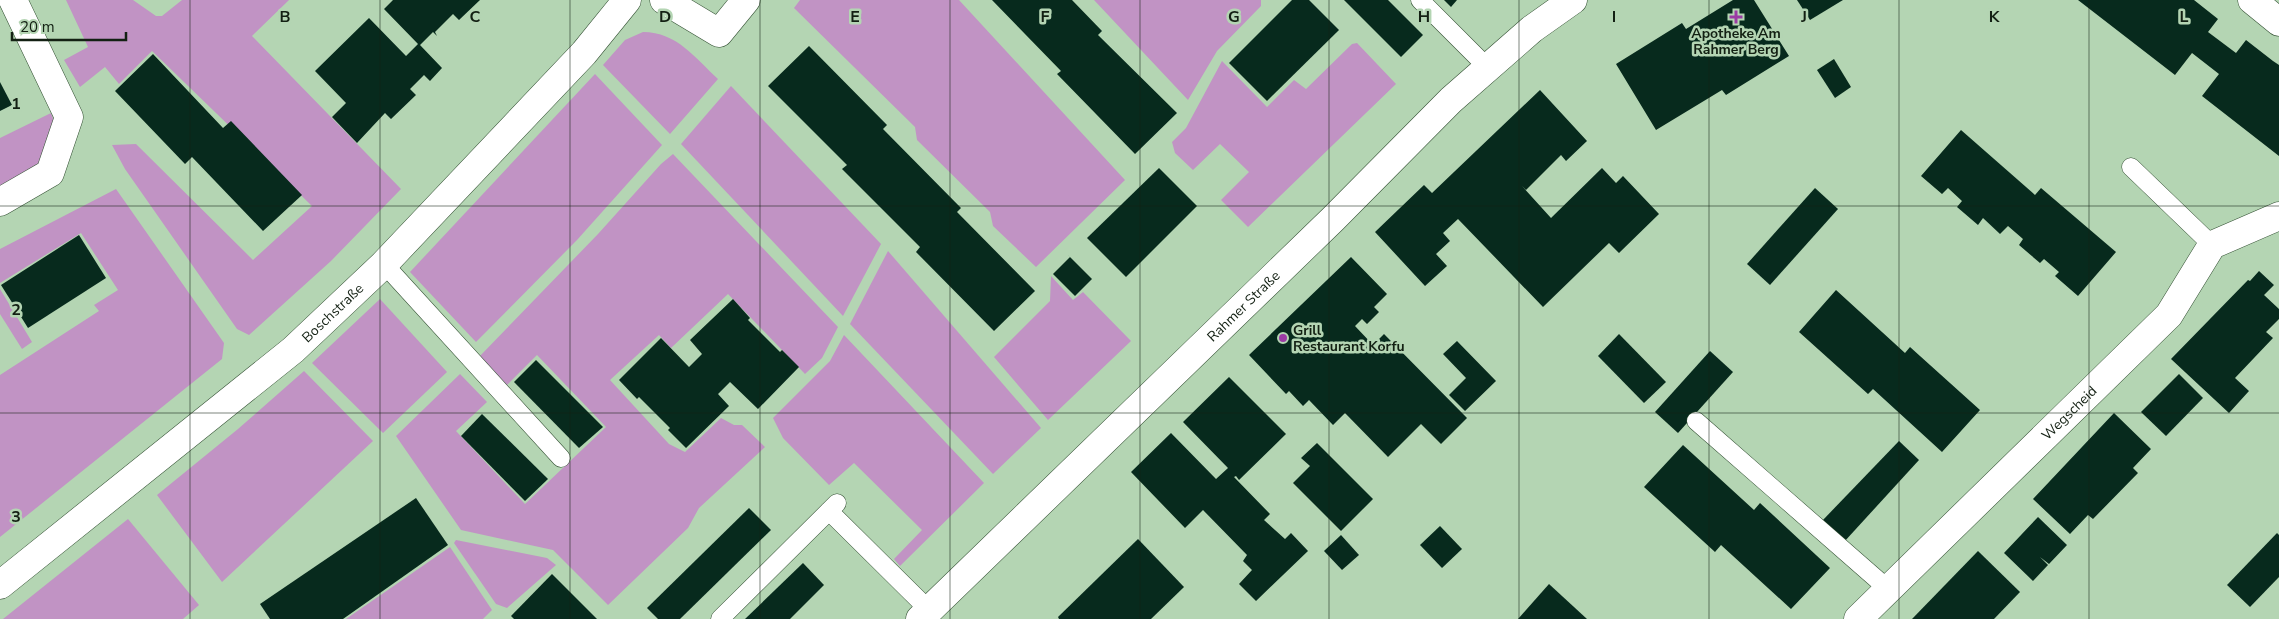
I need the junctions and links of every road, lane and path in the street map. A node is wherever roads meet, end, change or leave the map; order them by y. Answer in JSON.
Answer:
{"nodes":[{"id":1,"x":12,"y":0,"type":"edge"},
{"id":2,"x":627,"y":0,"type":"edge"},
{"id":3,"x":664,"y":0,"type":"edge"},
{"id":4,"x":746,"y":0,"type":"edge"},
{"id":5,"x":1420,"y":0,"type":"edge"},
{"id":6,"x":1573,"y":0,"type":"edge"},
{"id":7,"x":2252,"y":0,"type":"edge"},
{"id":8,"x":2279,"y":22,"type":"edge"},
{"id":9,"x":1488,"y":68,"type":"junction"},
{"id":10,"x":2131,"y":167,"type":"dead end"},
{"id":11,"x":0,"y":202,"type":"edge"},
{"id":12,"x":2279,"y":216,"type":"edge"},
{"id":13,"x":2212,"y":245,"type":"junction"},
{"id":14,"x":384,"y":264,"type":"junction"},
{"id":15,"x":1696,"y":420,"type":"dead end"},
{"id":16,"x":561,"y":458,"type":"dead end"},
{"id":17,"x":0,"y":585,"type":"edge"},
{"id":18,"x":1888,"y":589,"type":"junction"},
{"id":19,"x":925,"y":614,"type":"edge"},
{"id":20,"x":720,"y":619,"type":"edge"},
{"id":21,"x":1858,"y":619,"type":"edge"}],
"edges":[{"from":1,"to":11,"type":"street"},
{"from":2,"to":14,"type":"street","name":"Boschstraße"},
{"from":3,"to":4,"type":"street"},
{"from":5,"to":9,"type":"lane"},
{"from":6,"to":9,"type":"street","name":"Rahmer Straße"},
{"from":7,"to":8,"type":"street"},
{"from":9,"to":19,"type":"street","name":"Rahmer Straße"},
{"from":10,"to":13,"type":"lane"},
{"from":12,"to":13,"type":"street"},
{"from":13,"to":18,"type":"street","name":"Wegscheid"},
{"from":14,"to":16,"type":"lane"},
{"from":14,"to":17,"type":"street","name":"Boschstraße"},
{"from":15,"to":18,"type":"lane"},
{"from":18,"to":21,"type":"street","name":"Wegscheid"},
{"from":19,"to":20,"type":"lane"}]}
